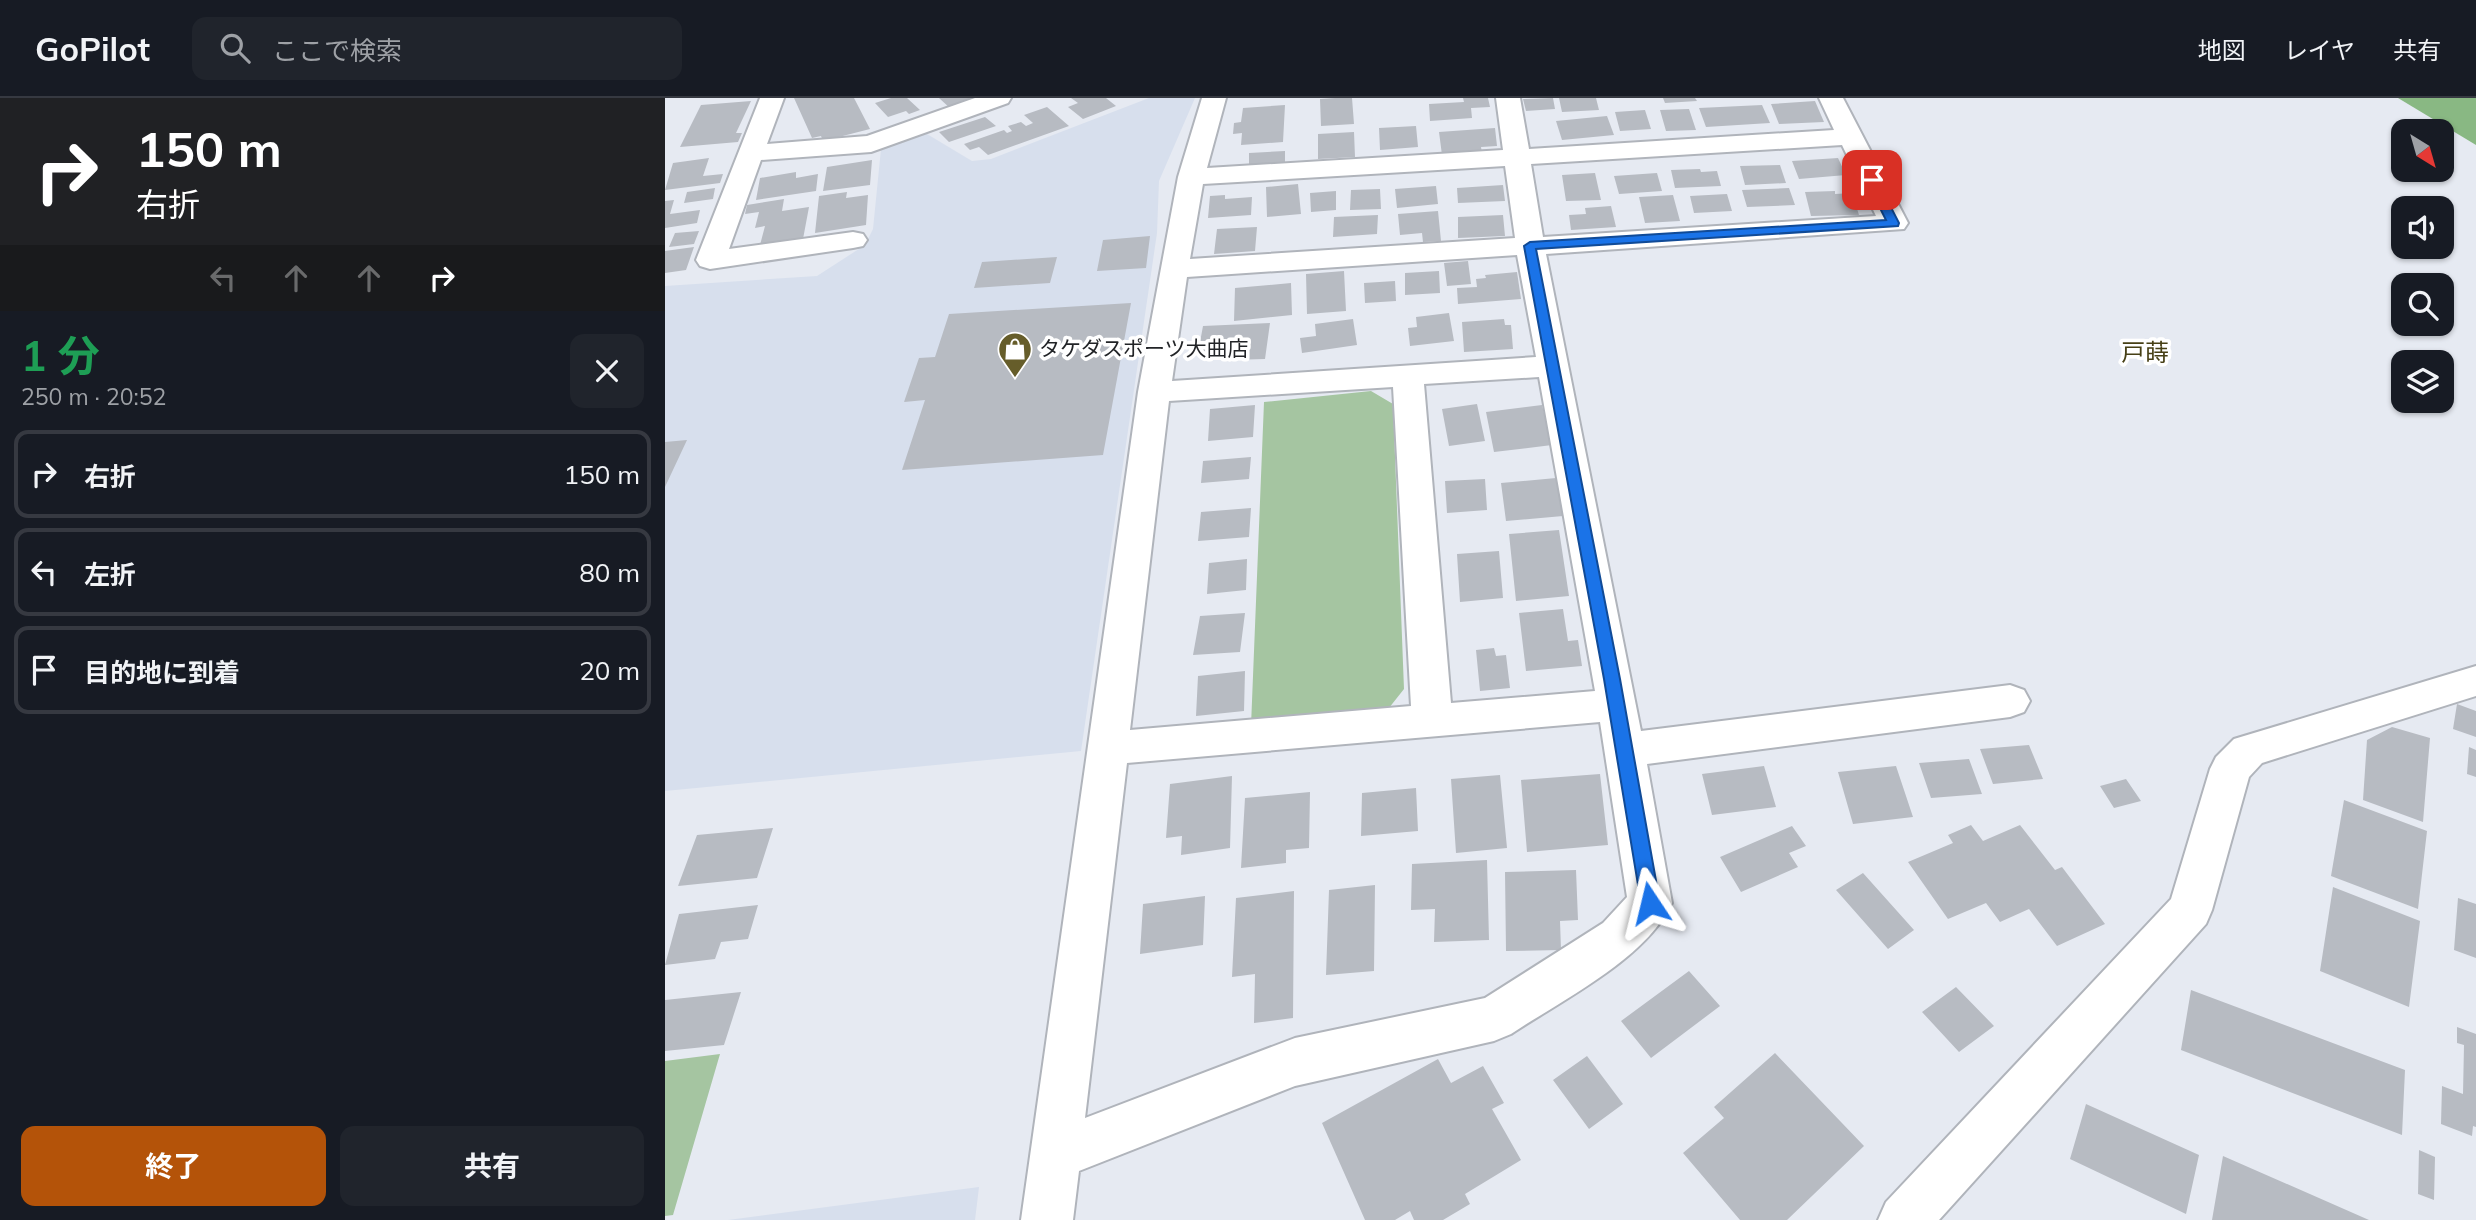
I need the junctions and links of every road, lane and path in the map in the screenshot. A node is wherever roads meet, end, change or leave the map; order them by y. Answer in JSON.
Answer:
{"nodes":[{"id":1,"x":772,"y":98,"type":"edge"},
{"id":2,"x":999,"y":98,"type":"edge"},
{"id":3,"x":1214,"y":98,"type":"edge"},
{"id":4,"x":1508,"y":98,"type":"edge"},
{"id":5,"x":1831,"y":98,"type":"edge"},
{"id":6,"x":1850,"y":137,"type":"junction"},
{"id":7,"x":750,"y":153,"type":"junction"},
{"id":8,"x":1517,"y":158,"type":"junction"},
{"id":9,"x":1191,"y":177,"type":"junction"},
{"id":10,"x":853,"y":240,"type":"dead end"},
{"id":11,"x":1530,"y":246,"type":"junction"},
{"id":12,"x":1174,"y":269,"type":"junction"},
{"id":13,"x":1554,"y":366,"type":"junction"},
{"id":14,"x":1408,"y":376,"type":"junction"},
{"id":15,"x":1154,"y":392,"type":"junction"},
{"id":16,"x":2476,"y":681,"type":"edge"},
{"id":17,"x":2010,"y":701,"type":"dead end"},
{"id":18,"x":1616,"y":705,"type":"junction"},
{"id":19,"x":1431,"y":721,"type":"junction"},
{"id":20,"x":1110,"y":748,"type":"junction"},
{"id":21,"x":1624,"y":750,"type":"junction"},
{"id":22,"x":1054,"y":1155,"type":"junction"},
{"id":23,"x":1047,"y":1220,"type":"edge"},
{"id":24,"x":1904,"y":1220,"type":"edge"}],
"edges":[{"from":1,"to":7,"type":"street"},
{"from":2,"to":7,"type":"street"},
{"from":3,"to":9,"type":"street"},
{"from":4,"to":8,"type":"street"},
{"from":5,"to":6,"type":"street"},
{"from":6,"to":8,"type":"street"},
{"from":6,"to":11,"type":"street"},
{"from":7,"to":10,"type":"street"},
{"from":8,"to":9,"type":"street"},
{"from":8,"to":11,"type":"street"},
{"from":9,"to":12,"type":"street"},
{"from":11,"to":12,"type":"street"},
{"from":11,"to":13,"type":"street"},
{"from":12,"to":15,"type":"street"},
{"from":13,"to":14,"type":"street"},
{"from":13,"to":18,"type":"street"},
{"from":14,"to":15,"type":"street"},
{"from":14,"to":19,"type":"street"},
{"from":15,"to":20,"type":"street"},
{"from":16,"to":24,"type":"street"},
{"from":17,"to":21,"type":"street"},
{"from":18,"to":19,"type":"street"},
{"from":18,"to":21,"type":"street"},
{"from":19,"to":20,"type":"street"},
{"from":20,"to":22,"type":"street"},
{"from":21,"to":22,"type":"street"},
{"from":22,"to":23,"type":"street"}]}
